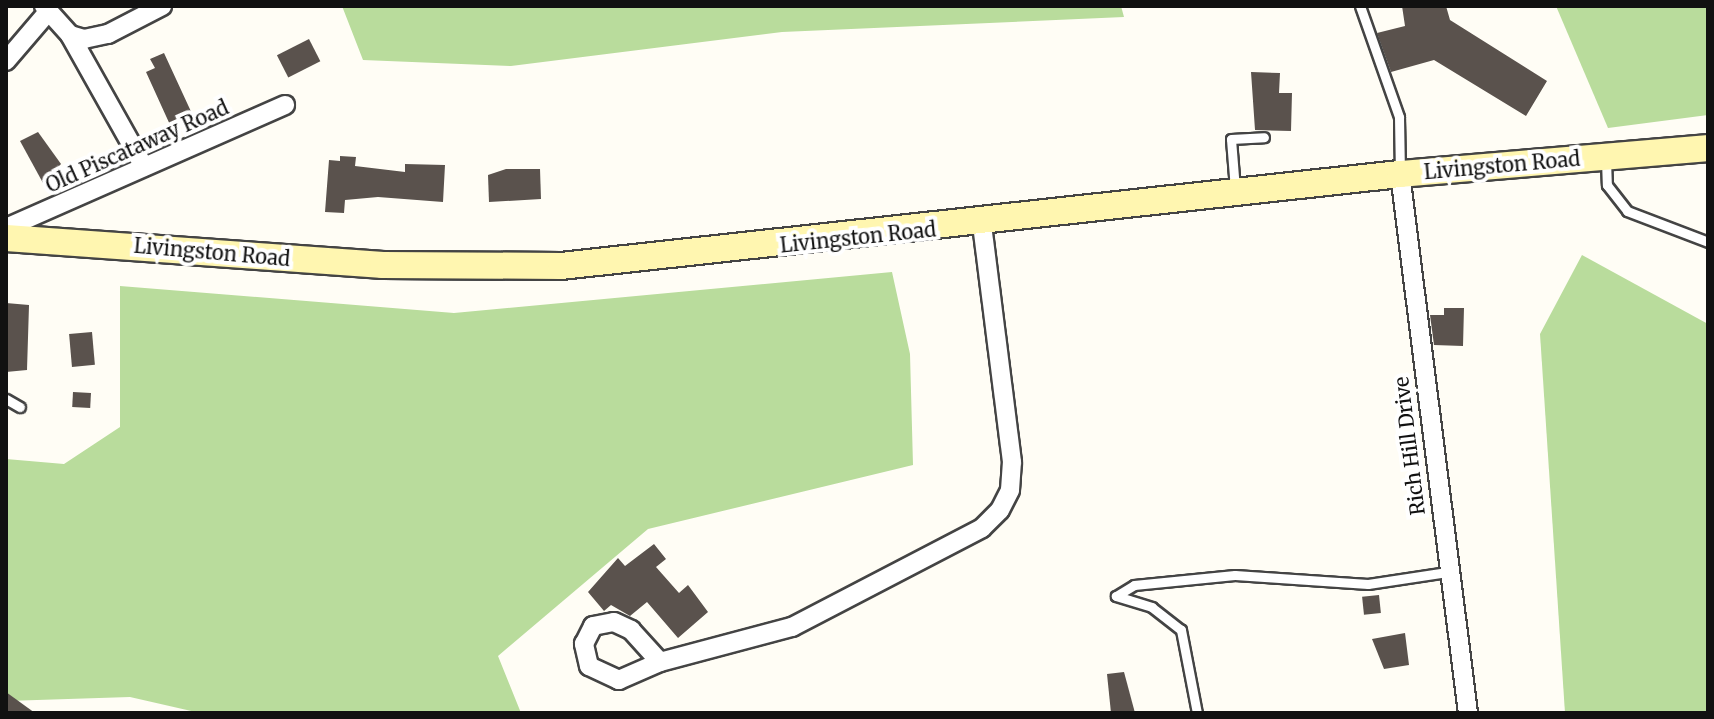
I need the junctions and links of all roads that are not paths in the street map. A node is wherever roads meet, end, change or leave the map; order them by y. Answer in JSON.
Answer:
{"nodes":[{"id":1,"x":162,"y":6,"type":"edge"},
{"id":2,"x":1360,"y":6,"type":"edge"},
{"id":3,"x":46,"y":9,"type":"edge"},
{"id":4,"x":70,"y":35,"type":"junction"},
{"id":5,"x":6,"y":61,"type":"edge"},
{"id":6,"x":285,"y":105,"type":"dead end"},
{"id":7,"x":1264,"y":137,"type":"dead end"},
{"id":8,"x":1708,"y":148,"type":"edge"},
{"id":9,"x":1606,"y":157,"type":"junction"},
{"id":10,"x":144,"y":167,"type":"junction"},
{"id":11,"x":1400,"y":174,"type":"junction"},
{"id":12,"x":1235,"y":196,"type":"junction"},
{"id":13,"x":982,"y":224,"type":"junction"},
{"id":14,"x":6,"y":228,"type":"edge"},
{"id":15,"x":6,"y":238,"type":"edge"},
{"id":16,"x":1708,"y":242,"type":"edge"},
{"id":17,"x":6,"y":399,"type":"edge"},
{"id":18,"x":20,"y":407,"type":"dead end"},
{"id":19,"x":1447,"y":572,"type":"junction"},
{"id":20,"x":660,"y":662,"type":"dead end"},
{"id":21,"x":1197,"y":713,"type":"edge"},
{"id":22,"x":1468,"y":713,"type":"edge"}],
"edges":[{"from":1,"to":4,"type":"street"},
{"from":2,"to":11,"type":"lane"},
{"from":3,"to":4,"type":"street"},
{"from":3,"to":5,"type":"street"},
{"from":4,"to":10,"type":"street"},
{"from":6,"to":10,"type":"street","name":"Old Piscataway Road"},
{"from":7,"to":12,"type":"lane"},
{"from":8,"to":9,"type":"main road","name":"Livingston Road"},
{"from":9,"to":11,"type":"main road","name":"Livingston Road"},
{"from":9,"to":16,"type":"lane"},
{"from":10,"to":14,"type":"street","name":"Old Piscataway Road"},
{"from":11,"to":12,"type":"main road","name":"Livingston Road"},
{"from":11,"to":19,"type":"street","name":"Rich Hill Drive"},
{"from":12,"to":13,"type":"main road","name":"Livingston Road"},
{"from":13,"to":15,"type":"main road","name":"Livingston Road"},
{"from":13,"to":20,"type":"street"},
{"from":17,"to":18,"type":"lane"},
{"from":19,"to":21,"type":"lane"},
{"from":19,"to":22,"type":"street","name":"Rich Hill Drive"}]}
